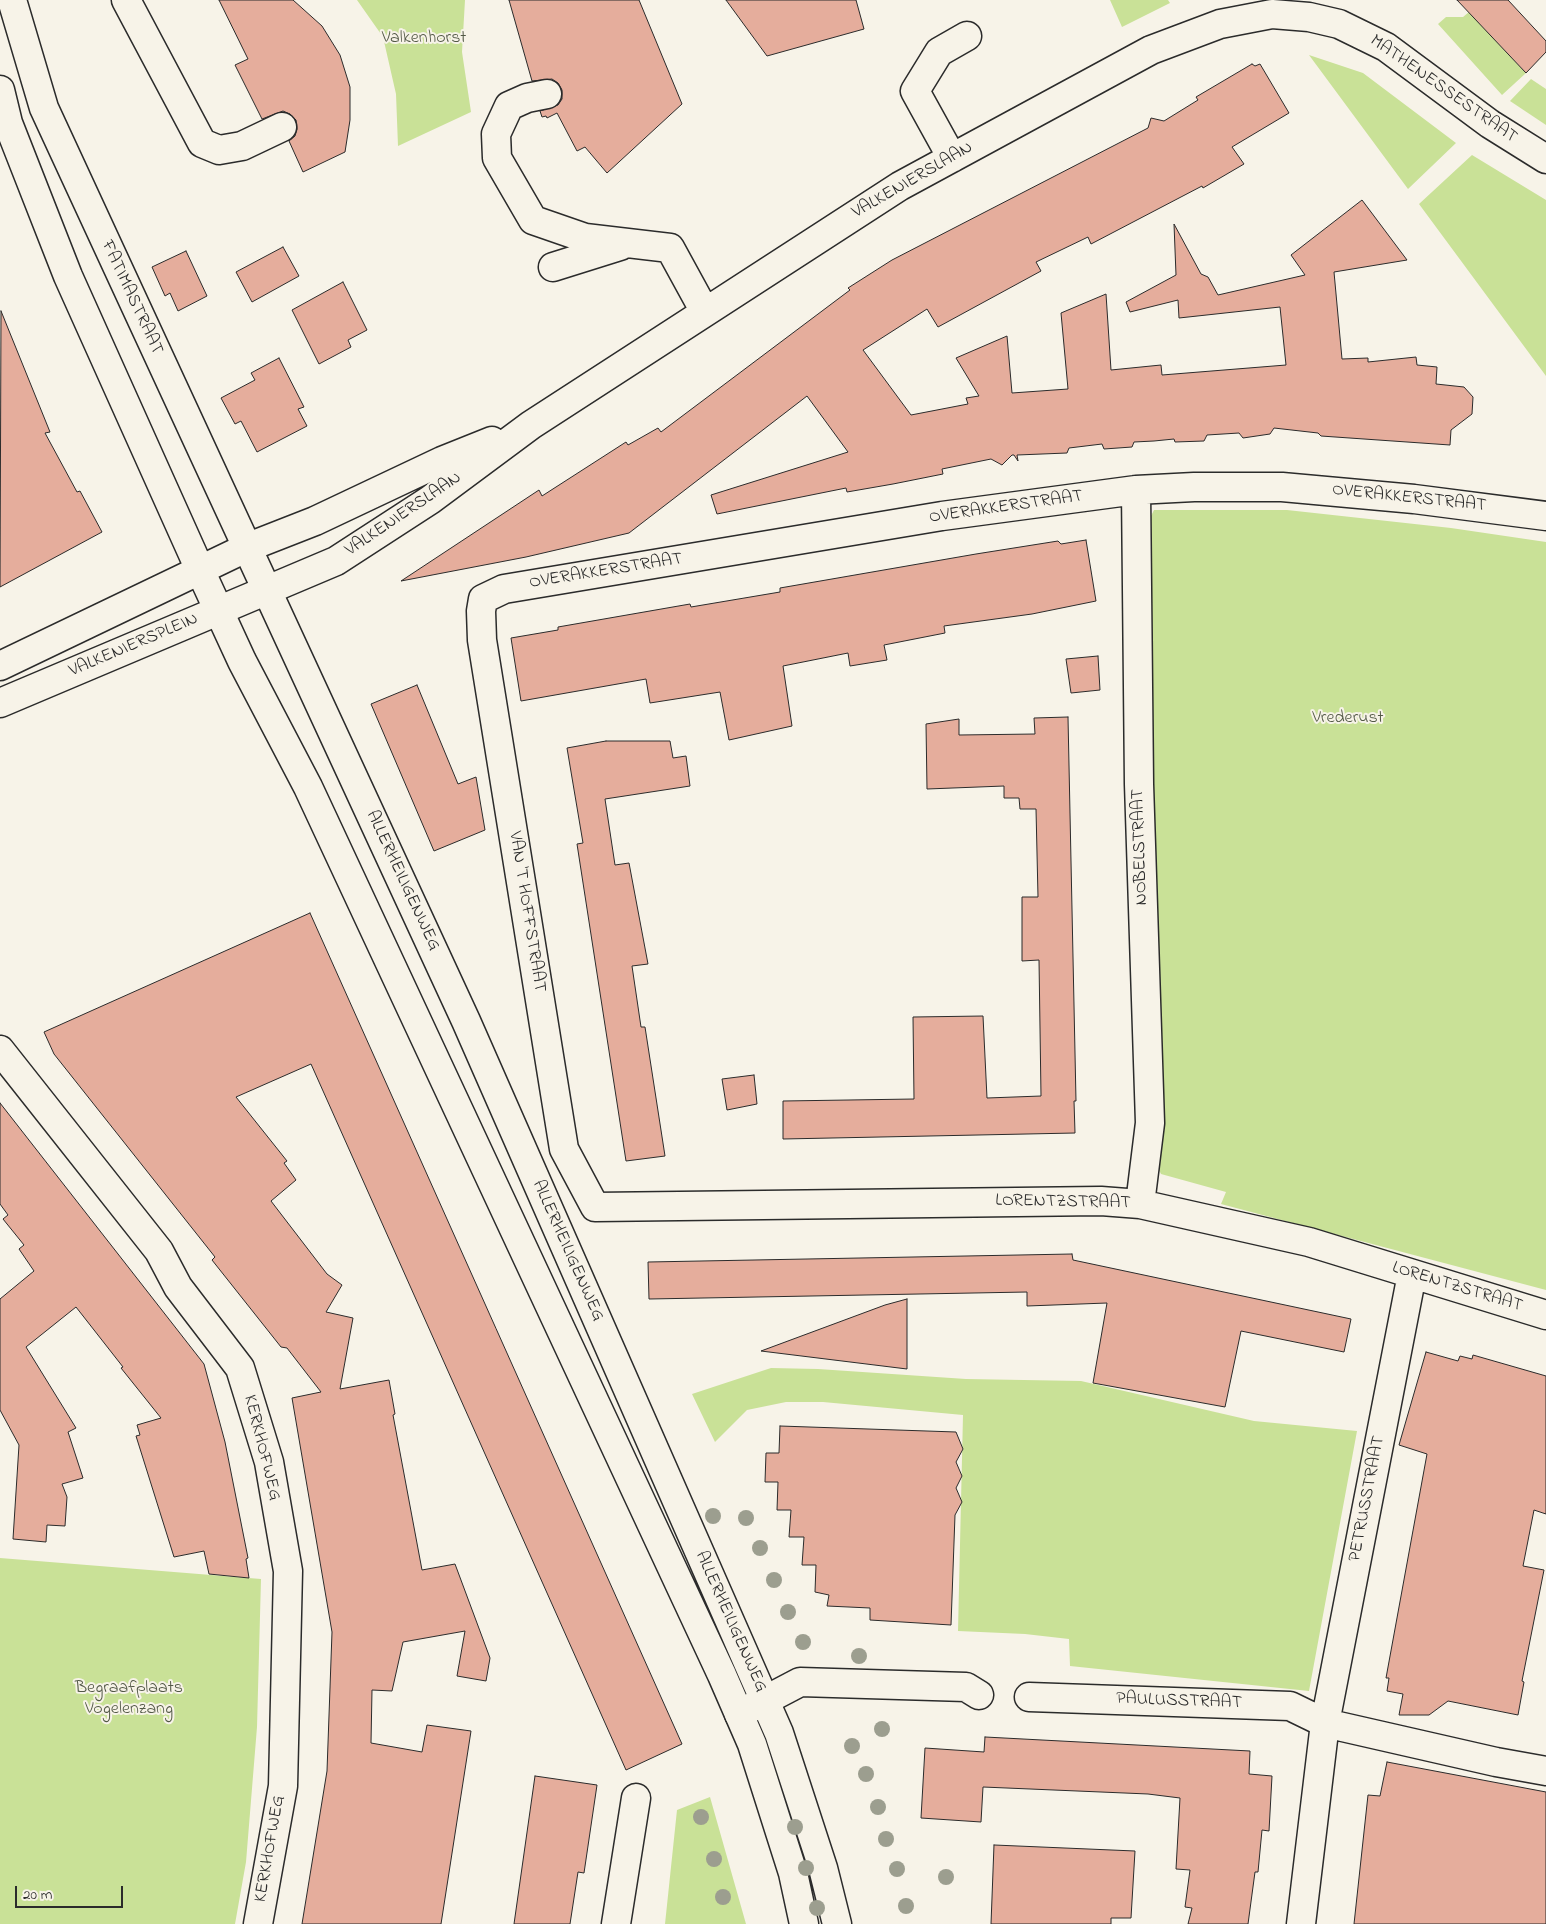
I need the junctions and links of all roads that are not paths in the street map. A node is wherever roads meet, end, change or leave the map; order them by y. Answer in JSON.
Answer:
{"nodes":[{"id":1,"x":12,"y":0,"type":"edge"},
{"id":2,"x":126,"y":0,"type":"edge"},
{"id":3,"x":1311,"y":9,"type":"edge"},
{"id":4,"x":967,"y":36,"type":"dead end"},
{"id":5,"x":0,"y":90,"type":"edge"},
{"id":6,"x":547,"y":94,"type":"dead end"},
{"id":7,"x":282,"y":127,"type":"dead end"},
{"id":8,"x":952,"y":158,"type":"junction"},
{"id":9,"x":1546,"y":159,"type":"edge"},
{"id":10,"x":627,"y":244,"type":"junction"},
{"id":11,"x":553,"y":267,"type":"dead end"},
{"id":12,"x":705,"y":312,"type":"junction"},
{"id":13,"x":531,"y":425,"type":"junction"},
{"id":14,"x":1136,"y":490,"type":"junction"},
{"id":15,"x":1546,"y":516,"type":"edge"},
{"id":16,"x":246,"y":548,"type":"junction"},
{"id":17,"x":200,"y":570,"type":"junction"},
{"id":18,"x":268,"y":589,"type":"junction"},
{"id":19,"x":219,"y":610,"type":"junction"},
{"id":20,"x":480,"y":611,"type":"joint"},
{"id":21,"x":0,"y":666,"type":"edge"},
{"id":22,"x":0,"y":703,"type":"edge"},
{"id":23,"x":0,"y":1050,"type":"edge"},
{"id":24,"x":1140,"y":1204,"type":"junction"},
{"id":25,"x":596,"y":1207,"type":"joint"},
{"id":26,"x":1412,"y":1274,"type":"junction"},
{"id":27,"x":1546,"y":1315,"type":"edge"},
{"id":28,"x":979,"y":1695,"type":"dead end"},
{"id":29,"x":1029,"y":1697,"type":"dead end"},
{"id":30,"x":764,"y":1700,"type":"junction"},
{"id":31,"x":739,"y":1714,"type":"junction"},
{"id":32,"x":1325,"y":1723,"type":"junction"},
{"id":33,"x":1546,"y":1771,"type":"edge"},
{"id":34,"x":636,"y":1798,"type":"dead end"},
{"id":35,"x":258,"y":1924,"type":"edge"},
{"id":36,"x":616,"y":1924,"type":"edge"},
{"id":37,"x":804,"y":1924,"type":"edge"},
{"id":38,"x":837,"y":1924,"type":"edge"},
{"id":39,"x":1301,"y":1924,"type":"edge"}],
"edges":[{"from":1,"to":16,"type":"street","name":"FATIMASTRAAT"},
{"from":2,"to":7,"type":"street"},
{"from":3,"to":8,"type":"street","name":"VALKENIERSLAAN"},
{"from":3,"to":9,"type":"street","name":"MATHENESSESTRAAT"},
{"from":4,"to":8,"type":"street"},
{"from":5,"to":17,"type":"street"},
{"from":6,"to":10,"type":"street"},
{"from":8,"to":12,"type":"street","name":"VALKENIERSLAAN"},
{"from":10,"to":11,"type":"street"},
{"from":10,"to":12,"type":"street"},
{"from":12,"to":13,"type":"street","name":"VALKENIERSLAAN"},
{"from":13,"to":16,"type":"street","name":"VALKENIERSLAAN"},
{"from":13,"to":18,"type":"street","name":"VALKENIERSLAAN"},
{"from":14,"to":15,"type":"street","name":"OVERAKKERSTRAAT"},
{"from":14,"to":20,"type":"street","name":"OVERAKKERSTRAAT"},
{"from":14,"to":24,"type":"street","name":"NOBELSTRAAT"},
{"from":16,"to":17,"type":"street","name":"VALKENIERSPLEIN"},
{"from":16,"to":18,"type":"street","name":"FATIMASTRAAT"},
{"from":17,"to":19,"type":"street"},
{"from":17,"to":21,"type":"street","name":"VALKENIERSPLEIN"},
{"from":18,"to":19,"type":"street","name":"VALKENIERSPLEIN"},
{"from":18,"to":30,"type":"street","name":"ALLERHEILIGENWEG"},
{"from":19,"to":22,"type":"street","name":"VALKENIERSPLEIN"},
{"from":19,"to":31,"type":"street","name":"ALLERHEILIGENWEG"},
{"from":20,"to":25,"type":"street","name":"VAN 'T HOFFSTRAAT"},
{"from":23,"to":35,"type":"street","name":"KERKHOFWEG"},
{"from":24,"to":25,"type":"street","name":"LORENTZSTRAAT"},
{"from":24,"to":26,"type":"street","name":"LORENTZSTRAAT"},
{"from":26,"to":27,"type":"street","name":"LORENTZSTRAAT"},
{"from":26,"to":32,"type":"street","name":"PETRUSSTRAAT"},
{"from":28,"to":30,"type":"street"},
{"from":29,"to":32,"type":"street","name":"PAULUSSTRAAT"},
{"from":30,"to":31,"type":"street"},
{"from":30,"to":38,"type":"street","name":"ALLERHEILIGENWEG"},
{"from":31,"to":37,"type":"street","name":"ALLERHEILIGENWEG"},
{"from":32,"to":33,"type":"street"},
{"from":32,"to":39,"type":"street","name":"PETRUSSTRAAT"},
{"from":34,"to":36,"type":"street"}]}
